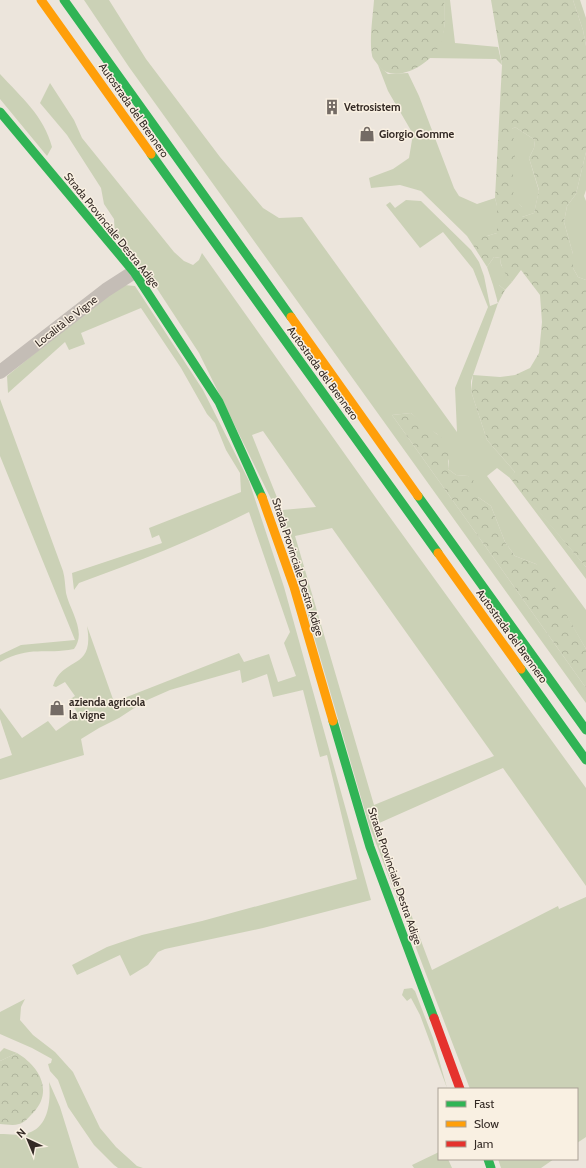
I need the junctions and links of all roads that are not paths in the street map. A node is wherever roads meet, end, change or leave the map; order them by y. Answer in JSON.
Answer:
{"nodes":[{"id":1,"x":41,"y":0,"type":"edge"},
{"id":2,"x":64,"y":0,"type":"edge"},
{"id":3,"x":0,"y":112,"type":"edge"},
{"id":4,"x":134,"y":272,"type":"junction"},
{"id":5,"x":0,"y":372,"type":"edge"},
{"id":6,"x":586,"y":730,"type":"edge"},
{"id":7,"x":586,"y":760,"type":"edge"},
{"id":8,"x":460,"y":1088,"type":"edge"}],
"edges":[{"from":1,"to":7,"type":"main road","name":"Autostrada del Brennero"},
{"from":2,"to":6,"type":"main road","name":"Autostrada del Brennero"},
{"from":3,"to":4,"type":"main road","name":"Strada Provinciale Destra Adige"},
{"from":4,"to":5,"type":"street","name":"Località le Vigne"},
{"from":4,"to":8,"type":"main road","name":"Strada Provinciale Destra Adige"}]}
